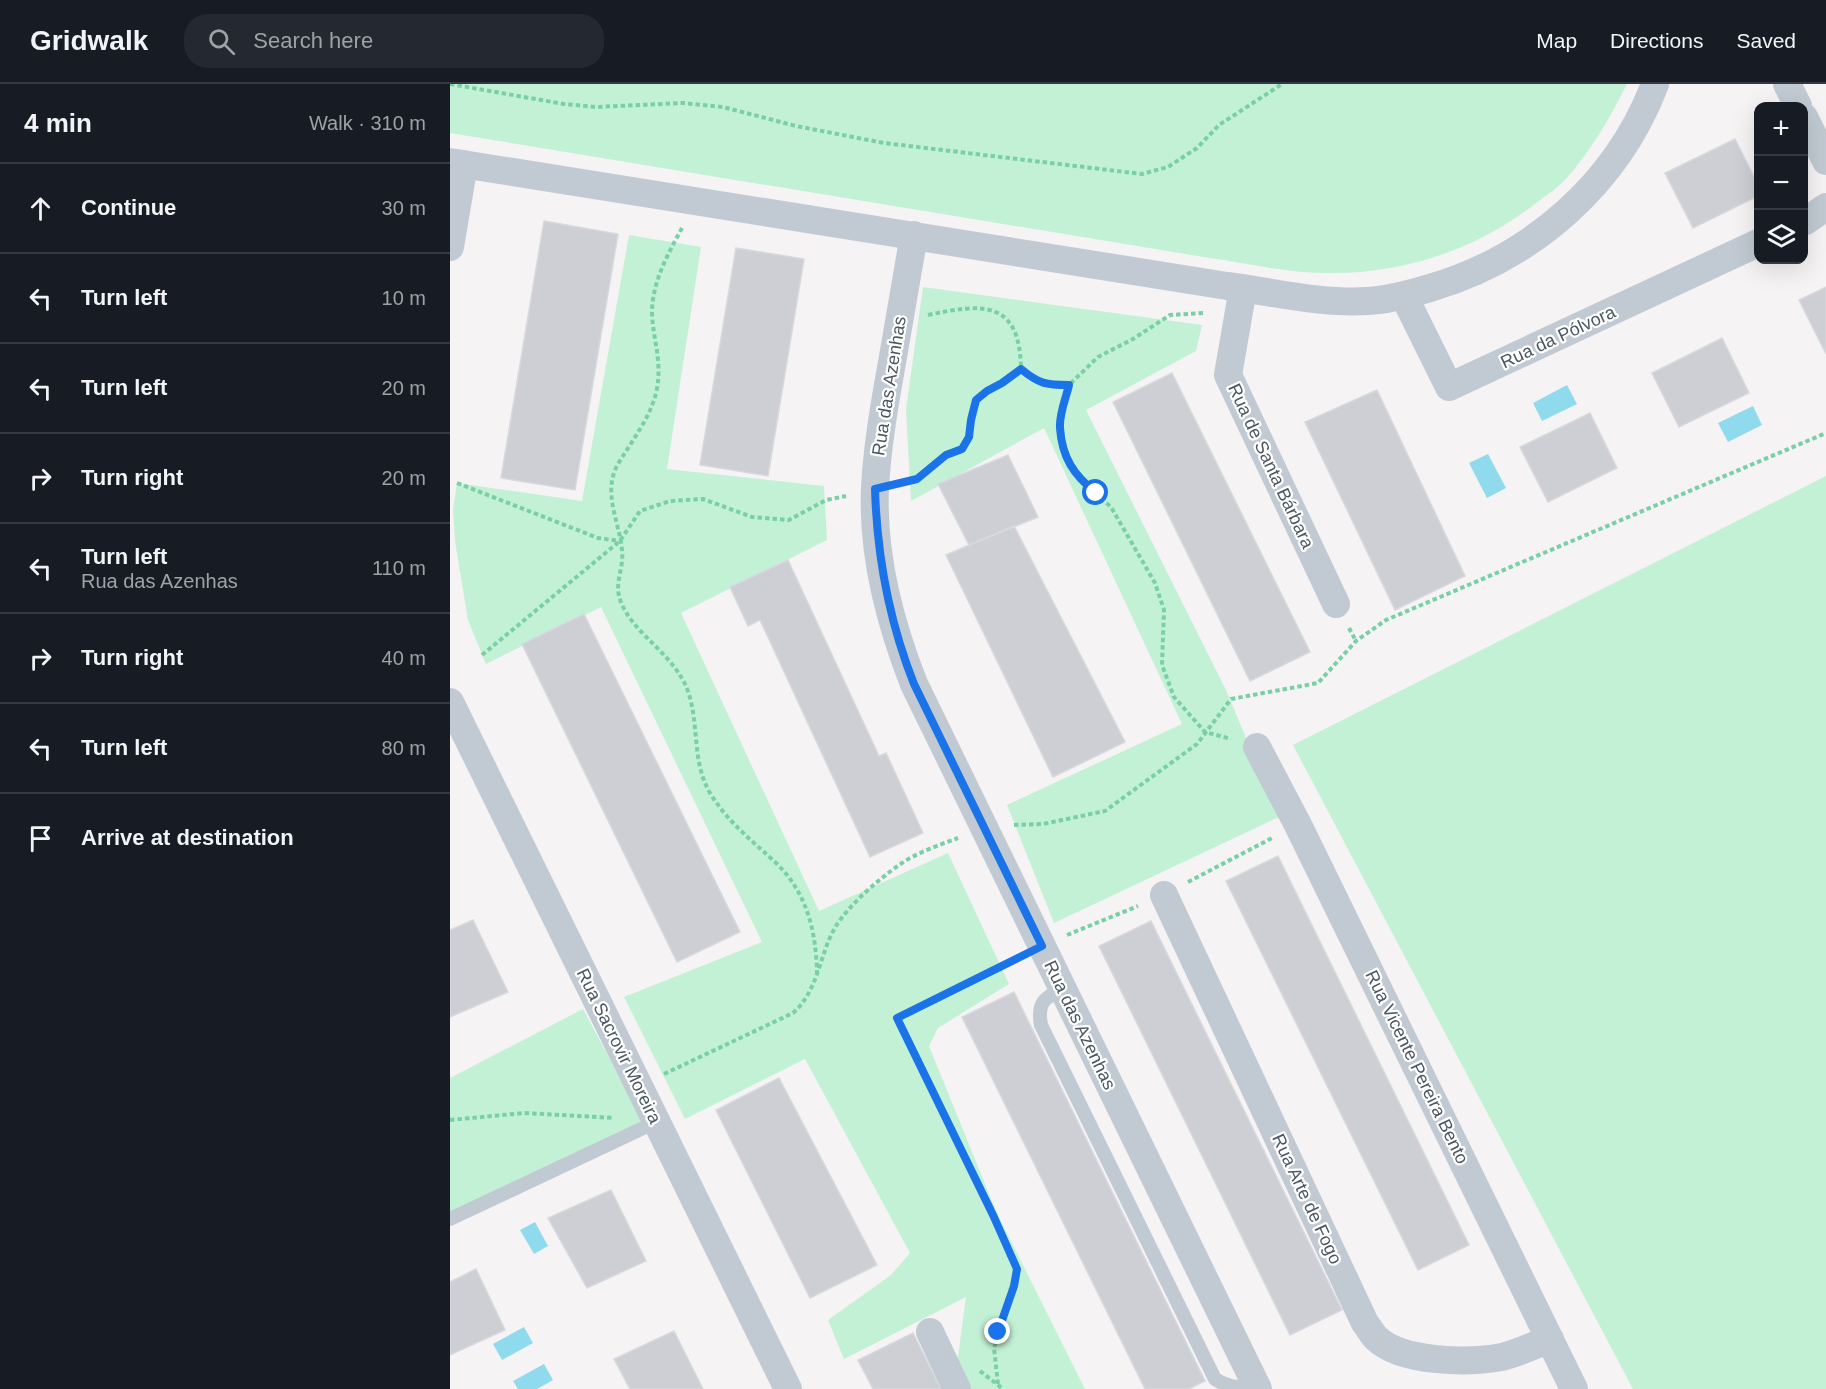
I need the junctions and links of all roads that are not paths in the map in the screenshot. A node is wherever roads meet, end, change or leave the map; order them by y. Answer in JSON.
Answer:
{"nodes":[{"id":1,"x":1655,"y":84,"type":"edge"},
{"id":2,"x":1787,"y":84,"type":"edge"},
{"id":3,"x":1796,"y":102,"type":"edge"},
{"id":4,"x":1808,"y":127,"type":"edge"},
{"id":5,"x":1826,"y":161,"type":"edge"},
{"id":6,"x":457,"y":163,"type":"edge"},
{"id":7,"x":1826,"y":207,"type":"edge"},
{"id":8,"x":1808,"y":219,"type":"edge"},
{"id":9,"x":914,"y":235,"type":"junction"},
{"id":10,"x":1754,"y":245,"type":"edge"},
{"id":11,"x":450,"y":247,"type":"edge"},
{"id":12,"x":1404,"y":296,"type":"junction"},
{"id":13,"x":1241,"y":301,"type":"junction"},
{"id":14,"x":1336,"y":604,"type":"dead end"},
{"id":15,"x":450,"y":702,"type":"edge"},
{"id":16,"x":1257,"y":747,"type":"road end"},
{"id":17,"x":1164,"y":895,"type":"dead end"},
{"id":18,"x":656,"y":1122,"type":"junction"},
{"id":19,"x":450,"y":1219,"type":"edge"},
{"id":20,"x":930,"y":1332,"type":"dead end"},
{"id":21,"x":1550,"y":1339,"type":"junction"},
{"id":22,"x":1257,"y":1386,"type":"edge"},
{"id":23,"x":788,"y":1389,"type":"edge"},
{"id":24,"x":957,"y":1389,"type":"edge"},
{"id":25,"x":1574,"y":1389,"type":"edge"}],
"edges":[{"from":1,"to":12,"type":"street"},
{"from":2,"to":3,"type":"street"},
{"from":4,"to":5,"type":"street"},
{"from":6,"to":9,"type":"street"},
{"from":6,"to":11,"type":"street"},
{"from":7,"to":8,"type":"street"},
{"from":9,"to":13,"type":"street"},
{"from":9,"to":22,"type":"street","name":"Rua das Azenhas"},
{"from":10,"to":12,"type":"street","name":"Rua da Pólvora"},
{"from":12,"to":13,"type":"street"},
{"from":13,"to":14,"type":"street","name":"Rua de Santa Bárbara"},
{"from":15,"to":18,"type":"street","name":"Rua Sacrovir Moreira"},
{"from":16,"to":21,"type":"street","name":"Rua Vicente Pereira Bento"},
{"from":17,"to":21,"type":"street","name":"Rua Arte de Fogo"},
{"from":18,"to":19,"type":"lane"},
{"from":18,"to":23,"type":"street","name":"Rua Sacrovir Moreira"},
{"from":20,"to":24,"type":"street"},
{"from":21,"to":25,"type":"street","name":"Rua Vicente Pereira Bento"}]}
